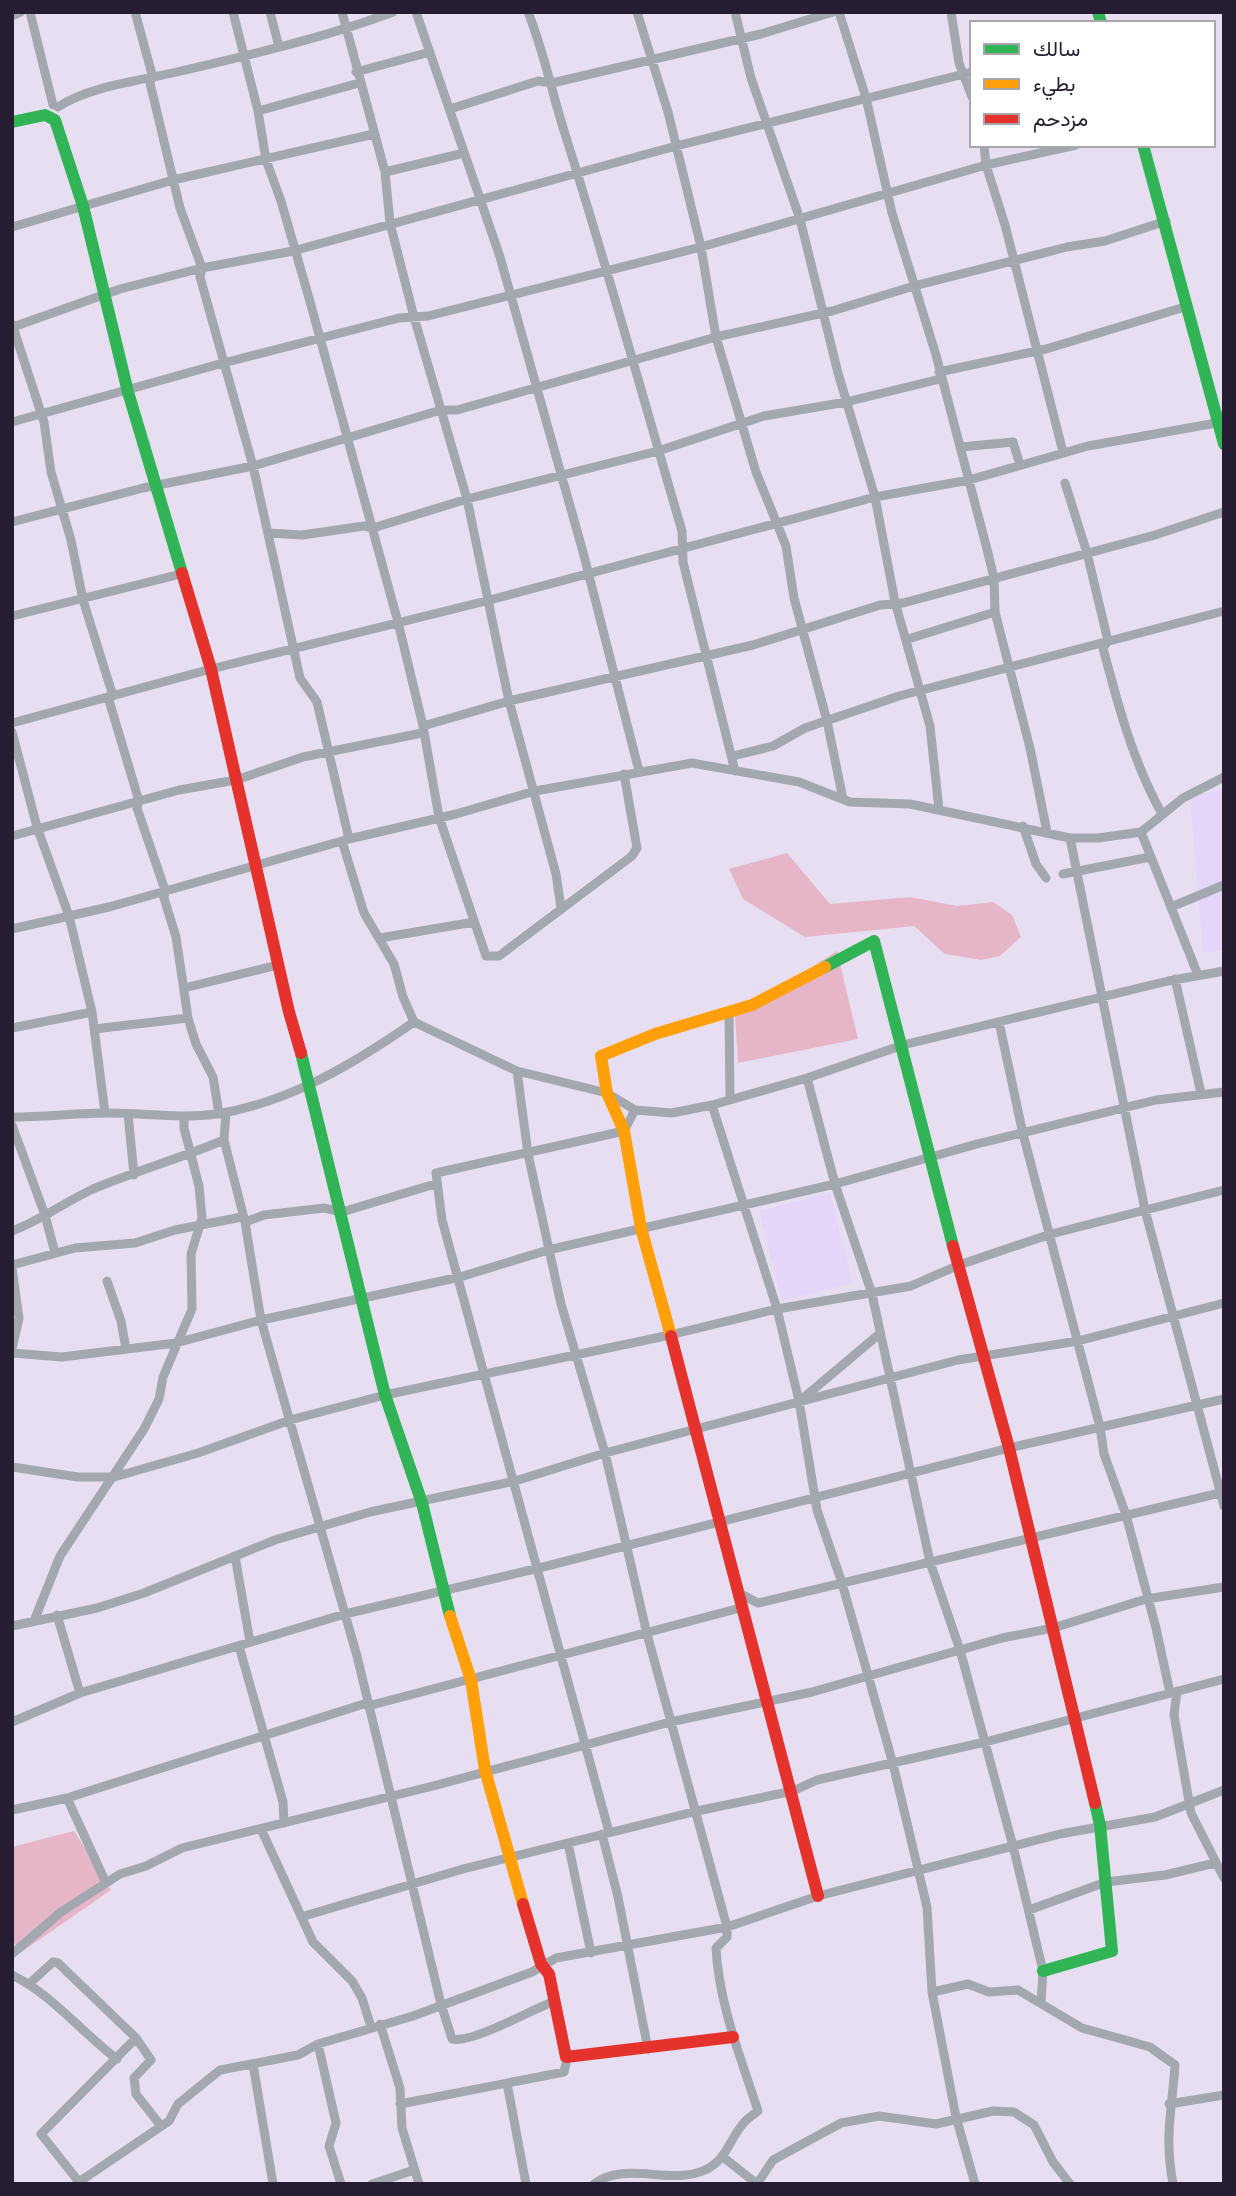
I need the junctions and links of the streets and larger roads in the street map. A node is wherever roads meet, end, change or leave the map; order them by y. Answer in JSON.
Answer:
{"nodes":[{"id":1,"x":21,"y":12,"type":"edge"},
{"id":2,"x":30,"y":12,"type":"edge"},
{"id":3,"x":135,"y":12,"type":"edge"},
{"id":4,"x":233,"y":12,"type":"edge"},
{"id":5,"x":270,"y":12,"type":"edge"},
{"id":6,"x":342,"y":12,"type":"edge"},
{"id":7,"x":393,"y":12,"type":"edge"},
{"id":8,"x":416,"y":12,"type":"edge"},
{"id":9,"x":528,"y":12,"type":"edge"},
{"id":10,"x":637,"y":12,"type":"edge"},
{"id":11,"x":735,"y":12,"type":"edge"},
{"id":12,"x":834,"y":12,"type":"edge"},
{"id":13,"x":839,"y":12,"type":"edge"},
{"id":14,"x":951,"y":12,"type":"edge"},
{"id":15,"x":12,"y":16,"type":"edge"},
{"id":16,"x":346,"y":30,"type":"junction"},
{"id":17,"x":742,"y":38,"type":"junction"},
{"id":18,"x":279,"y":47,"type":"junction"},
{"id":19,"x":430,"y":52,"type":"junction"},
{"id":20,"x":244,"y":57,"type":"junction"},
{"id":21,"x":651,"y":60,"type":"junction"},
{"id":22,"x":356,"y":72,"type":"junction"},
{"id":23,"x":967,"y":73,"type":"edge"},
{"id":24,"x":151,"y":78,"type":"junction"},
{"id":25,"x":359,"y":83,"type":"junction"},
{"id":26,"x":552,"y":83,"type":"junction"},
{"id":27,"x":866,"y":98,"type":"junction"},
{"id":28,"x":450,"y":108,"type":"junction"},
{"id":29,"x":258,"y":111,"type":"junction"},
{"id":30,"x":54,"y":113,"type":"junction"},
{"id":31,"x":12,"y":122,"type":"edge"},
{"id":32,"x":768,"y":123,"type":"junction"},
{"id":33,"x":374,"y":134,"type":"junction"},
{"id":34,"x":676,"y":146,"type":"junction"},
{"id":35,"x":984,"y":147,"type":"edge"},
{"id":36,"x":1067,"y":147,"type":"edge"},
{"id":37,"x":1144,"y":147,"type":"edge"},
{"id":38,"x":464,"y":153,"type":"junction"},
{"id":39,"x":266,"y":160,"type":"junction"},
{"id":40,"x":986,"y":165,"type":"junction"},
{"id":41,"x":385,"y":172,"type":"junction"},
{"id":42,"x":577,"y":173,"type":"junction"},
{"id":43,"x":173,"y":180,"type":"junction"},
{"id":44,"x":888,"y":194,"type":"junction"},
{"id":45,"x":480,"y":199,"type":"junction"},
{"id":46,"x":83,"y":206,"type":"junction"},
{"id":47,"x":800,"y":219,"type":"junction"},
{"id":48,"x":1166,"y":220,"type":"junction"},
{"id":49,"x":390,"y":223,"type":"junction"},
{"id":50,"x":12,"y":226,"type":"edge"},
{"id":51,"x":701,"y":247,"type":"junction"},
{"id":52,"x":293,"y":251,"type":"junction"},
{"id":53,"x":1013,"y":262,"type":"junction"},
{"id":54,"x":201,"y":268,"type":"junction"},
{"id":55,"x":608,"y":271,"type":"junction"},
{"id":56,"x":914,"y":286,"type":"junction"},
{"id":57,"x":102,"y":294,"type":"junction"},
{"id":58,"x":509,"y":295,"type":"junction"},
{"id":59,"x":1188,"y":306,"type":"junction"},
{"id":60,"x":822,"y":312,"type":"junction"},
{"id":61,"x":414,"y":317,"type":"junction"},
{"id":62,"x":13,"y":325,"type":"edge"},
{"id":63,"x":716,"y":337,"type":"junction"},
{"id":64,"x":320,"y":340,"type":"junction"},
{"id":65,"x":1036,"y":351,"type":"junction"},
{"id":66,"x":632,"y":361,"type":"junction"},
{"id":67,"x":223,"y":363,"type":"junction"},
{"id":68,"x":939,"y":376,"type":"junction"},
{"id":69,"x":537,"y":387,"type":"junction"},
{"id":70,"x":128,"y":392,"type":"junction"},
{"id":71,"x":846,"y":402,"type":"junction"},
{"id":72,"x":441,"y":410,"type":"junction"},
{"id":73,"x":41,"y":416,"type":"junction"},
{"id":74,"x":12,"y":422,"type":"edge"},
{"id":75,"x":743,"y":423,"type":"junction"},
{"id":76,"x":1216,"y":423,"type":"junction"},
{"id":77,"x":348,"y":439,"type":"junction"},
{"id":78,"x":1224,"y":444,"type":"edge"},
{"id":79,"x":961,"y":447,"type":"junction"},
{"id":80,"x":658,"y":451,"type":"junction"},
{"id":81,"x":1063,"y":452,"type":"junction"},
{"id":82,"x":1020,"y":465,"type":"junction"},
{"id":83,"x":253,"y":466,"type":"junction"},
{"id":84,"x":560,"y":477,"type":"junction"},
{"id":85,"x":969,"y":480,"type":"junction"},
{"id":86,"x":1065,"y":483,"type":"dead end"},
{"id":87,"x":156,"y":487,"type":"junction"},
{"id":88,"x":875,"y":497,"type":"junction"},
{"id":89,"x":467,"y":499,"type":"junction"},
{"id":90,"x":60,"y":509,"type":"junction"},
{"id":91,"x":1224,"y":512,"type":"edge"},
{"id":92,"x":12,"y":522,"type":"edge"},
{"id":93,"x":779,"y":524,"type":"junction"},
{"id":94,"x":373,"y":528,"type":"junction"},
{"id":95,"x":269,"y":533,"type":"junction"},
{"id":96,"x":683,"y":547,"type":"junction"},
{"id":97,"x":1087,"y":553,"type":"junction"},
{"id":98,"x":181,"y":574,"type":"junction"},
{"id":99,"x":587,"y":574,"type":"junction"},
{"id":100,"x":993,"y":578,"type":"junction"},
{"id":101,"x":83,"y":600,"type":"junction"},
{"id":102,"x":490,"y":600,"type":"junction"},
{"id":103,"x":895,"y":603,"type":"junction"},
{"id":104,"x":1224,"y":611,"type":"edge"},
{"id":105,"x":995,"y":612,"type":"junction"},
{"id":106,"x":12,"y":616,"type":"edge"},
{"id":107,"x":398,"y":622,"type":"junction"},
{"id":108,"x":804,"y":629,"type":"junction"},
{"id":109,"x":908,"y":639,"type":"junction"},
{"id":110,"x":1108,"y":641,"type":"junction"},
{"id":111,"x":294,"y":648,"type":"junction"},
{"id":112,"x":707,"y":654,"type":"junction"},
{"id":113,"x":211,"y":669,"type":"junction"},
{"id":114,"x":1009,"y":670,"type":"junction"},
{"id":115,"x":614,"y":679,"type":"junction"},
{"id":116,"x":920,"y":691,"type":"junction"},
{"id":117,"x":111,"y":696,"type":"junction"},
{"id":118,"x":509,"y":701,"type":"junction"},
{"id":119,"x":827,"y":721,"type":"junction"},
{"id":120,"x":12,"y":723,"type":"edge"},
{"id":121,"x":423,"y":729,"type":"junction"},
{"id":122,"x":12,"y":732,"type":"edge"},
{"id":123,"x":329,"y":751,"type":"junction"},
{"id":124,"x":733,"y":756,"type":"junction"},
{"id":125,"x":639,"y":771,"type":"junction"},
{"id":126,"x":735,"y":771,"type":"junction"},
{"id":127,"x":624,"y":774,"type":"junction"},
{"id":128,"x":1224,"y":777,"type":"edge"},
{"id":129,"x":236,"y":780,"type":"junction"},
{"id":130,"x":535,"y":791,"type":"junction"},
{"id":131,"x":843,"y":799,"type":"junction"},
{"id":132,"x":139,"y":801,"type":"junction"},
{"id":133,"x":939,"y":808,"type":"junction"},
{"id":134,"x":1162,"y":814,"type":"junction"},
{"id":135,"x":439,"y":817,"type":"junction"},
{"id":136,"x":37,"y":827,"type":"junction"},
{"id":137,"x":1023,"y":827,"type":"junction"},
{"id":138,"x":1047,"y":832,"type":"junction"},
{"id":139,"x":1141,"y":832,"type":"junction"},
{"id":140,"x":12,"y":836,"type":"edge"},
{"id":141,"x":1070,"y":838,"type":"junction"},
{"id":142,"x":346,"y":840,"type":"junction"},
{"id":143,"x":1150,"y":857,"type":"junction"},
{"id":144,"x":256,"y":866,"type":"junction"},
{"id":145,"x":1077,"y":872,"type":"junction"},
{"id":146,"x":1063,"y":874,"type":"dead end"},
{"id":147,"x":1046,"y":878,"type":"dead end"},
{"id":148,"x":1224,"y":886,"type":"edge"},
{"id":149,"x":165,"y":890,"type":"junction"},
{"id":150,"x":1171,"y":907,"type":"junction"},
{"id":151,"x":561,"y":908,"type":"junction"},
{"id":152,"x":69,"y":916,"type":"junction"},
{"id":153,"x":474,"y":922,"type":"junction"},
{"id":154,"x":12,"y":929,"type":"edge"},
{"id":155,"x":380,"y":938,"type":"junction"},
{"id":156,"x":278,"y":965,"type":"junction"},
{"id":157,"x":1224,"y":971,"type":"edge"},
{"id":158,"x":1198,"y":975,"type":"junction"},
{"id":159,"x":1175,"y":979,"type":"junction"},
{"id":160,"x":184,"y":988,"type":"junction"},
{"id":161,"x":1104,"y":996,"type":"junction"},
{"id":162,"x":92,"y":1012,"type":"junction"},
{"id":163,"x":729,"y":1013,"type":"junction"},
{"id":164,"x":188,"y":1018,"type":"junction"},
{"id":165,"x":414,"y":1022,"type":"junction"},
{"id":166,"x":999,"y":1022,"type":"junction"},
{"id":167,"x":12,"y":1028,"type":"edge"},
{"id":168,"x":94,"y":1029,"type":"junction"},
{"id":169,"x":903,"y":1045,"type":"junction"},
{"id":170,"x":517,"y":1071,"type":"junction"},
{"id":171,"x":807,"y":1078,"type":"junction"},
{"id":172,"x":312,"y":1084,"type":"junction"},
{"id":173,"x":1224,"y":1092,"type":"edge"},
{"id":174,"x":607,"y":1093,"type":"junction"},
{"id":175,"x":1201,"y":1093,"type":"junction"},
{"id":176,"x":730,"y":1100,"type":"junction"},
{"id":177,"x":712,"y":1105,"type":"junction"},
{"id":178,"x":1123,"y":1109,"type":"junction"},
{"id":179,"x":635,"y":1110,"type":"junction"},
{"id":180,"x":105,"y":1113,"type":"junction"},
{"id":181,"x":222,"y":1113,"type":"junction"},
{"id":182,"x":128,"y":1114,"type":"junction"},
{"id":183,"x":12,"y":1117,"type":"edge"},
{"id":184,"x":184,"y":1118,"type":"junction"},
{"id":185,"x":12,"y":1125,"type":"edge"},
{"id":186,"x":624,"y":1132,"type":"junction"},
{"id":187,"x":1023,"y":1134,"type":"junction"},
{"id":188,"x":224,"y":1140,"type":"junction"},
{"id":189,"x":192,"y":1153,"type":"junction"},
{"id":190,"x":527,"y":1154,"type":"junction"},
{"id":191,"x":930,"y":1157,"type":"junction"},
{"id":192,"x":134,"y":1175,"type":"junction"},
{"id":193,"x":435,"y":1184,"type":"junction"},
{"id":194,"x":835,"y":1184,"type":"junction"},
{"id":195,"x":1224,"y":1190,"type":"edge"},
{"id":196,"x":744,"y":1204,"type":"junction"},
{"id":197,"x":1145,"y":1210,"type":"junction"},
{"id":198,"x":342,"y":1212,"type":"junction"},
{"id":199,"x":45,"y":1215,"type":"junction"},
{"id":200,"x":244,"y":1219,"type":"junction"},
{"id":201,"x":200,"y":1226,"type":"junction"},
{"id":202,"x":641,"y":1228,"type":"junction"},
{"id":203,"x":12,"y":1231,"type":"edge"},
{"id":204,"x":1051,"y":1234,"type":"junction"},
{"id":205,"x":548,"y":1251,"type":"junction"},
{"id":206,"x":55,"y":1253,"type":"junction"},
{"id":207,"x":959,"y":1265,"type":"junction"},
{"id":208,"x":12,"y":1266,"type":"edge"},
{"id":209,"x":460,"y":1277,"type":"junction"},
{"id":210,"x":107,"y":1281,"type":"dead end"},
{"id":211,"x":872,"y":1294,"type":"junction"},
{"id":212,"x":362,"y":1298,"type":"junction"},
{"id":213,"x":1224,"y":1303,"type":"edge"},
{"id":214,"x":777,"y":1309,"type":"junction"},
{"id":215,"x":1172,"y":1317,"type":"junction"},
{"id":216,"x":261,"y":1320,"type":"junction"},
{"id":217,"x":670,"y":1335,"type":"junction"},
{"id":218,"x":878,"y":1335,"type":"junction"},
{"id":219,"x":1078,"y":1341,"type":"junction"},
{"id":220,"x":176,"y":1343,"type":"junction"},
{"id":221,"x":126,"y":1349,"type":"junction"},
{"id":222,"x":12,"y":1351,"type":"edge"},
{"id":223,"x":573,"y":1354,"type":"junction"},
{"id":224,"x":981,"y":1357,"type":"junction"},
{"id":225,"x":486,"y":1373,"type":"junction"},
{"id":226,"x":890,"y":1379,"type":"junction"},
{"id":227,"x":385,"y":1395,"type":"junction"},
{"id":228,"x":1224,"y":1399,"type":"edge"},
{"id":229,"x":799,"y":1401,"type":"junction"},
{"id":230,"x":1195,"y":1404,"type":"junction"},
{"id":231,"x":290,"y":1420,"type":"junction"},
{"id":232,"x":1100,"y":1427,"type":"junction"},
{"id":233,"x":697,"y":1428,"type":"junction"},
{"id":234,"x":1009,"y":1447,"type":"junction"},
{"id":235,"x":605,"y":1453,"type":"junction"},
{"id":236,"x":12,"y":1467,"type":"edge"},
{"id":237,"x":912,"y":1472,"type":"junction"},
{"id":238,"x":114,"y":1477,"type":"junction"},
{"id":239,"x":514,"y":1480,"type":"junction"},
{"id":240,"x":1222,"y":1492,"type":"edge"},
{"id":241,"x":816,"y":1496,"type":"junction"},
{"id":242,"x":422,"y":1503,"type":"junction"},
{"id":243,"x":1224,"y":1506,"type":"edge"},
{"id":244,"x":1126,"y":1516,"type":"junction"},
{"id":245,"x":722,"y":1521,"type":"junction"},
{"id":246,"x":320,"y":1526,"type":"junction"},
{"id":247,"x":1031,"y":1538,"type":"junction"},
{"id":248,"x":627,"y":1545,"type":"junction"},
{"id":249,"x":235,"y":1556,"type":"junction"},
{"id":250,"x":930,"y":1562,"type":"junction"},
{"id":251,"x":539,"y":1568,"type":"junction"},
{"id":252,"x":842,"y":1583,"type":"junction"},
{"id":253,"x":1224,"y":1587,"type":"edge"},
{"id":254,"x":442,"y":1592,"type":"junction"},
{"id":255,"x":739,"y":1593,"type":"junction"},
{"id":256,"x":1146,"y":1599,"type":"junction"},
{"id":257,"x":740,"y":1608,"type":"junction"},
{"id":258,"x":345,"y":1614,"type":"junction"},
{"id":259,"x":57,"y":1615,"type":"junction"},
{"id":260,"x":34,"y":1621,"type":"junction"},
{"id":261,"x":12,"y":1626,"type":"edge"},
{"id":262,"x":1053,"y":1628,"type":"junction"},
{"id":263,"x":646,"y":1634,"type":"junction"},
{"id":264,"x":250,"y":1642,"type":"junction"},
{"id":265,"x":239,"y":1646,"type":"junction"},
{"id":266,"x":960,"y":1650,"type":"junction"},
{"id":267,"x":562,"y":1656,"type":"junction"},
{"id":268,"x":869,"y":1676,"type":"junction"},
{"id":269,"x":1224,"y":1679,"type":"edge"},
{"id":270,"x":471,"y":1680,"type":"junction"},
{"id":271,"x":1173,"y":1692,"type":"junction"},
{"id":272,"x":80,"y":1693,"type":"junction"},
{"id":273,"x":766,"y":1701,"type":"junction"},
{"id":274,"x":368,"y":1705,"type":"junction"},
{"id":275,"x":1074,"y":1717,"type":"junction"},
{"id":276,"x":12,"y":1722,"type":"edge"},
{"id":277,"x":670,"y":1722,"type":"junction"},
{"id":278,"x":263,"y":1735,"type":"junction"},
{"id":279,"x":985,"y":1742,"type":"junction"},
{"id":280,"x":587,"y":1744,"type":"junction"},
{"id":281,"x":893,"y":1764,"type":"junction"},
{"id":282,"x":485,"y":1770,"type":"junction"},
{"id":283,"x":1224,"y":1790,"type":"edge"},
{"id":284,"x":793,"y":1791,"type":"junction"},
{"id":285,"x":391,"y":1796,"type":"junction"},
{"id":286,"x":67,"y":1798,"type":"junction"},
{"id":287,"x":1190,"y":1806,"type":"junction"},
{"id":288,"x":12,"y":1810,"type":"edge"},
{"id":289,"x":697,"y":1811,"type":"junction"},
{"id":290,"x":284,"y":1823,"type":"junction"},
{"id":291,"x":1100,"y":1825,"type":"junction"},
{"id":292,"x":261,"y":1829,"type":"junction"},
{"id":293,"x":605,"y":1833,"type":"junction"},
{"id":294,"x":568,"y":1843,"type":"junction"},
{"id":295,"x":1013,"y":1846,"type":"junction"},
{"id":296,"x":512,"y":1858,"type":"junction"},
{"id":297,"x":1216,"y":1863,"type":"junction"},
{"id":298,"x":919,"y":1871,"type":"junction"},
{"id":299,"x":1224,"y":1878,"type":"edge"},
{"id":300,"x":413,"y":1882,"type":"junction"},
{"id":301,"x":1107,"y":1882,"type":"junction"},
{"id":302,"x":106,"y":1883,"type":"junction"},
{"id":303,"x":818,"y":1896,"type":"junction"},
{"id":304,"x":1029,"y":1910,"type":"junction"},
{"id":305,"x":300,"y":1917,"type":"junction"},
{"id":306,"x":727,"y":1927,"type":"junction"},
{"id":307,"x":628,"y":1947,"type":"junction"},
{"id":308,"x":591,"y":1953,"type":"junction"},
{"id":309,"x":12,"y":1954,"type":"edge"},
{"id":310,"x":541,"y":1964,"type":"junction"},
{"id":311,"x":1043,"y":1971,"type":"junction"},
{"id":312,"x":12,"y":1975,"type":"edge"},
{"id":313,"x":29,"y":1984,"type":"junction"},
{"id":314,"x":932,"y":1992,"type":"junction"},
{"id":315,"x":555,"y":2001,"type":"junction"},
{"id":316,"x":1041,"y":2002,"type":"junction"},
{"id":317,"x":441,"y":2004,"type":"junction"},
{"id":318,"x":376,"y":2026,"type":"junction"},
{"id":319,"x":733,"y":2037,"type":"junction"},
{"id":320,"x":136,"y":2038,"type":"junction"},
{"id":321,"x":318,"y":2044,"type":"junction"},
{"id":322,"x":648,"y":2049,"type":"junction"},
{"id":323,"x":567,"y":2057,"type":"junction"},
{"id":324,"x":117,"y":2059,"type":"junction"},
{"id":325,"x":253,"y":2064,"type":"junction"},
{"id":326,"x":507,"y":2083,"type":"junction"},
{"id":327,"x":1224,"y":2095,"type":"edge"},
{"id":328,"x":400,"y":2104,"type":"junction"},
{"id":329,"x":1169,"y":2104,"type":"junction"},
{"id":330,"x":956,"y":2117,"type":"junction"},
{"id":331,"x":160,"y":2126,"type":"junction"},
{"id":332,"x":723,"y":2157,"type":"junction"},
{"id":333,"x":414,"y":2170,"type":"junction"},
{"id":334,"x":77,"y":2183,"type":"edge"},
{"id":335,"x":273,"y":2184,"type":"edge"},
{"id":336,"x":341,"y":2184,"type":"edge"},
{"id":337,"x":372,"y":2184,"type":"edge"},
{"id":338,"x":419,"y":2184,"type":"edge"},
{"id":339,"x":526,"y":2184,"type":"edge"},
{"id":340,"x":594,"y":2184,"type":"edge"},
{"id":341,"x":757,"y":2184,"type":"edge"},
{"id":342,"x":975,"y":2184,"type":"edge"},
{"id":343,"x":1070,"y":2184,"type":"edge"},
{"id":344,"x":1172,"y":2184,"type":"edge"}],
"edges":[{"from":1,"to":15,"type":"street"},
{"from":2,"to":30,"type":"street"},
{"from":3,"to":24,"type":"street"},
{"from":4,"to":20,"type":"street"},
{"from":5,"to":18,"type":"street"},
{"from":6,"to":16,"type":"street"},
{"from":7,"to":16,"type":"street"},
{"from":8,"to":19,"type":"street"},
{"from":9,"to":26,"type":"street"},
{"from":10,"to":21,"type":"street"},
{"from":11,"to":17,"type":"street"},
{"from":12,"to":17,"type":"street"},
{"from":13,"to":27,"type":"street"},
{"from":14,"to":23,"type":"street"},
{"from":16,"to":18,"type":"street"},
{"from":16,"to":22,"type":"street"},
{"from":17,"to":21,"type":"street"},
{"from":17,"to":32,"type":"street"},
{"from":18,"to":20,"type":"street"},
{"from":19,"to":22,"type":"street"},
{"from":19,"to":28,"type":"street"},
{"from":20,"to":24,"type":"street"},
{"from":20,"to":29,"type":"street"},
{"from":21,"to":26,"type":"street"},
{"from":21,"to":34,"type":"street"},
{"from":22,"to":25,"type":"street"},
{"from":23,"to":27,"type":"street"},
{"from":24,"to":30,"type":"street"},
{"from":24,"to":43,"type":"street"},
{"from":25,"to":29,"type":"street"},
{"from":25,"to":33,"type":"street"},
{"from":26,"to":28,"type":"street"},
{"from":26,"to":42,"type":"street"},
{"from":27,"to":32,"type":"street"},
{"from":27,"to":44,"type":"street"},
{"from":28,"to":38,"type":"street"},
{"from":29,"to":39,"type":"street"},
{"from":30,"to":31,"type":"street"},
{"from":30,"to":46,"type":"street"},
{"from":32,"to":34,"type":"street"},
{"from":32,"to":47,"type":"street"},
{"from":33,"to":39,"type":"street"},
{"from":33,"to":41,"type":"street"},
{"from":34,"to":42,"type":"street"},
{"from":34,"to":51,"type":"street"},
{"from":35,"to":40,"type":"street"},
{"from":36,"to":40,"type":"street"},
{"from":37,"to":48,"type":"street"},
{"from":38,"to":41,"type":"street"},
{"from":38,"to":45,"type":"street"},
{"from":39,"to":43,"type":"street"},
{"from":39,"to":52,"type":"street"},
{"from":40,"to":44,"type":"street"},
{"from":40,"to":53,"type":"street"},
{"from":41,"to":49,"type":"street"},
{"from":42,"to":45,"type":"street"},
{"from":42,"to":55,"type":"street"},
{"from":43,"to":46,"type":"street"},
{"from":43,"to":54,"type":"street"},
{"from":44,"to":47,"type":"street"},
{"from":44,"to":56,"type":"street"},
{"from":45,"to":49,"type":"street"},
{"from":45,"to":58,"type":"street"},
{"from":46,"to":50,"type":"street"},
{"from":46,"to":57,"type":"street"},
{"from":47,"to":51,"type":"street"},
{"from":47,"to":60,"type":"street"},
{"from":48,"to":53,"type":"street"},
{"from":48,"to":59,"type":"street"},
{"from":49,"to":52,"type":"street"},
{"from":49,"to":61,"type":"street"},
{"from":51,"to":55,"type":"street"},
{"from":51,"to":63,"type":"street"},
{"from":52,"to":54,"type":"street"},
{"from":52,"to":64,"type":"street"},
{"from":53,"to":56,"type":"street"},
{"from":53,"to":65,"type":"street"},
{"from":54,"to":57,"type":"street"},
{"from":54,"to":67,"type":"street"},
{"from":55,"to":58,"type":"street"},
{"from":55,"to":66,"type":"street"},
{"from":56,"to":60,"type":"street"},
{"from":56,"to":68,"type":"street"},
{"from":57,"to":62,"type":"street"},
{"from":57,"to":70,"type":"street"},
{"from":58,"to":61,"type":"street"},
{"from":58,"to":69,"type":"street"},
{"from":59,"to":65,"type":"street"},
{"from":59,"to":76,"type":"street"},
{"from":60,"to":63,"type":"street"},
{"from":60,"to":71,"type":"street"},
{"from":61,"to":64,"type":"street"},
{"from":61,"to":72,"type":"street"},
{"from":62,"to":73,"type":"street"},
{"from":63,"to":66,"type":"street"},
{"from":63,"to":75,"type":"street"},
{"from":64,"to":67,"type":"street"},
{"from":64,"to":77,"type":"street"},
{"from":65,"to":68,"type":"street"},
{"from":65,"to":81,"type":"street"},
{"from":66,"to":69,"type":"street"},
{"from":66,"to":80,"type":"street"},
{"from":67,"to":70,"type":"street"},
{"from":67,"to":83,"type":"street"},
{"from":68,"to":71,"type":"street"},
{"from":68,"to":79,"type":"street"},
{"from":69,"to":72,"type":"street"},
{"from":69,"to":84,"type":"street"},
{"from":70,"to":73,"type":"street"},
{"from":70,"to":87,"type":"street"},
{"from":71,"to":75,"type":"street"},
{"from":71,"to":88,"type":"street"},
{"from":72,"to":77,"type":"street"},
{"from":72,"to":89,"type":"street"},
{"from":73,"to":74,"type":"street"},
{"from":73,"to":90,"type":"street"},
{"from":75,"to":80,"type":"street"},
{"from":75,"to":93,"type":"street"},
{"from":76,"to":78,"type":"street"},
{"from":76,"to":81,"type":"street"},
{"from":77,"to":83,"type":"street"},
{"from":77,"to":94,"type":"street"},
{"from":79,"to":82,"type":"street"},
{"from":79,"to":85,"type":"street"},
{"from":80,"to":84,"type":"street"},
{"from":80,"to":96,"type":"street"},
{"from":81,"to":82,"type":"street"},
{"from":82,"to":85,"type":"street"},
{"from":83,"to":87,"type":"street"},
{"from":83,"to":95,"type":"street"},
{"from":84,"to":89,"type":"street"},
{"from":84,"to":99,"type":"street"},
{"from":85,"to":88,"type":"street"},
{"from":85,"to":100,"type":"street"},
{"from":86,"to":97,"type":"street"},
{"from":87,"to":90,"type":"street"},
{"from":87,"to":98,"type":"street"},
{"from":88,"to":93,"type":"street"},
{"from":88,"to":103,"type":"street"},
{"from":89,"to":94,"type":"street"},
{"from":89,"to":102,"type":"street"},
{"from":90,"to":92,"type":"street"},
{"from":90,"to":101,"type":"street"},
{"from":91,"to":97,"type":"street"},
{"from":93,"to":96,"type":"street"},
{"from":93,"to":108,"type":"street"},
{"from":94,"to":95,"type":"street"},
{"from":94,"to":107,"type":"street"},
{"from":95,"to":111,"type":"street"},
{"from":96,"to":99,"type":"street"},
{"from":96,"to":112,"type":"street"},
{"from":97,"to":100,"type":"street"},
{"from":97,"to":110,"type":"street"},
{"from":98,"to":101,"type":"street"},
{"from":98,"to":113,"type":"street"},
{"from":99,"to":102,"type":"street"},
{"from":99,"to":115,"type":"street"},
{"from":100,"to":103,"type":"street"},
{"from":100,"to":105,"type":"street"},
{"from":101,"to":106,"type":"street"},
{"from":101,"to":117,"type":"street"},
{"from":102,"to":107,"type":"street"},
{"from":102,"to":118,"type":"street"},
{"from":103,"to":108,"type":"street"},
{"from":103,"to":109,"type":"street"},
{"from":104,"to":110,"type":"street"},
{"from":105,"to":109,"type":"street"},
{"from":105,"to":114,"type":"street"},
{"from":107,"to":111,"type":"street"},
{"from":107,"to":121,"type":"street"},
{"from":108,"to":112,"type":"street"},
{"from":108,"to":119,"type":"street"},
{"from":109,"to":116,"type":"street"},
{"from":110,"to":114,"type":"street"},
{"from":110,"to":134,"type":"street"},
{"from":111,"to":113,"type":"street"},
{"from":111,"to":123,"type":"street"},
{"from":112,"to":115,"type":"street"},
{"from":112,"to":124,"type":"street"},
{"from":113,"to":117,"type":"street"},
{"from":113,"to":129,"type":"street"},
{"from":114,"to":116,"type":"street"},
{"from":114,"to":138,"type":"street"},
{"from":115,"to":118,"type":"street"},
{"from":115,"to":125,"type":"street"},
{"from":116,"to":119,"type":"street"},
{"from":116,"to":133,"type":"street"},
{"from":117,"to":120,"type":"street"},
{"from":117,"to":132,"type":"street"},
{"from":118,"to":121,"type":"street"},
{"from":118,"to":130,"type":"street"},
{"from":119,"to":124,"type":"street"},
{"from":119,"to":131,"type":"street"},
{"from":121,"to":123,"type":"street"},
{"from":121,"to":135,"type":"street"},
{"from":122,"to":136,"type":"street"},
{"from":123,"to":129,"type":"street"},
{"from":123,"to":142,"type":"street"},
{"from":124,"to":126,"type":"street"},
{"from":125,"to":126,"type":"street"},
{"from":125,"to":127,"type":"street"},
{"from":126,"to":131,"type":"street"},
{"from":127,"to":130,"type":"street"},
{"from":127,"to":151,"type":"street"},
{"from":128,"to":134,"type":"street"},
{"from":129,"to":132,"type":"street"},
{"from":129,"to":144,"type":"street"},
{"from":130,"to":135,"type":"street"},
{"from":130,"to":151,"type":"street"},
{"from":131,"to":133,"type":"street"},
{"from":132,"to":136,"type":"street"},
{"from":132,"to":149,"type":"street"},
{"from":133,"to":137,"type":"street"},
{"from":134,"to":139,"type":"street"},
{"from":135,"to":142,"type":"street"},
{"from":135,"to":153,"type":"street"},
{"from":136,"to":140,"type":"street"},
{"from":136,"to":152,"type":"street"},
{"from":137,"to":138,"type":"street"},
{"from":137,"to":147,"type":"street"},
{"from":138,"to":141,"type":"street"},
{"from":139,"to":141,"type":"street"},
{"from":139,"to":143,"type":"street"},
{"from":141,"to":145,"type":"street"},
{"from":142,"to":144,"type":"street"},
{"from":142,"to":155,"type":"street"},
{"from":143,"to":145,"type":"street"},
{"from":143,"to":150,"type":"street"},
{"from":144,"to":149,"type":"street"},
{"from":144,"to":156,"type":"street"},
{"from":145,"to":146,"type":"street"},
{"from":145,"to":161,"type":"street"},
{"from":148,"to":150,"type":"street"},
{"from":149,"to":152,"type":"street"},
{"from":149,"to":160,"type":"street"},
{"from":150,"to":158,"type":"street"},
{"from":151,"to":153,"type":"street"},
{"from":152,"to":154,"type":"street"},
{"from":152,"to":162,"type":"street"},
{"from":153,"to":155,"type":"street"},
{"from":155,"to":165,"type":"street"},
{"from":156,"to":160,"type":"street"},
{"from":156,"to":172,"type":"street"},
{"from":157,"to":158,"type":"street"},
{"from":158,"to":159,"type":"street"},
{"from":159,"to":161,"type":"street"},
{"from":159,"to":175,"type":"street"},
{"from":160,"to":164,"type":"street"},
{"from":161,"to":166,"type":"street"},
{"from":161,"to":178,"type":"street"},
{"from":162,"to":167,"type":"street"},
{"from":162,"to":168,"type":"street"},
{"from":163,"to":169,"type":"street"},
{"from":163,"to":174,"type":"street"},
{"from":163,"to":176,"type":"street"},
{"from":164,"to":168,"type":"street"},
{"from":164,"to":181,"type":"street"},
{"from":165,"to":170,"type":"street"},
{"from":165,"to":172,"type":"street"},
{"from":166,"to":169,"type":"street"},
{"from":166,"to":187,"type":"street"},
{"from":168,"to":180,"type":"street"},
{"from":169,"to":171,"type":"street"},
{"from":169,"to":191,"type":"street"},
{"from":170,"to":174,"type":"street"},
{"from":170,"to":190,"type":"street"},
{"from":171,"to":176,"type":"street"},
{"from":171,"to":194,"type":"street"},
{"from":172,"to":181,"type":"street"},
{"from":172,"to":198,"type":"street"},
{"from":173,"to":175,"type":"street"},
{"from":174,"to":179,"type":"street"},
{"from":174,"to":186,"type":"street"},
{"from":175,"to":178,"type":"street"},
{"from":176,"to":177,"type":"street"},
{"from":177,"to":179,"type":"street"},
{"from":177,"to":196,"type":"street"},
{"from":178,"to":187,"type":"street"},
{"from":178,"to":197,"type":"street"},
{"from":179,"to":186,"type":"street"},
{"from":180,"to":182,"type":"street"},
{"from":180,"to":183,"type":"street"},
{"from":181,"to":184,"type":"street"},
{"from":181,"to":188,"type":"street"},
{"from":182,"to":184,"type":"street"},
{"from":182,"to":192,"type":"street"},
{"from":184,"to":189,"type":"street"},
{"from":185,"to":199,"type":"street"},
{"from":186,"to":190,"type":"street"},
{"from":186,"to":202,"type":"street"},
{"from":187,"to":191,"type":"street"},
{"from":187,"to":204,"type":"street"},
{"from":188,"to":189,"type":"street"},
{"from":188,"to":200,"type":"street"},
{"from":189,"to":192,"type":"street"},
{"from":189,"to":201,"type":"street"},
{"from":190,"to":193,"type":"street"},
{"from":190,"to":205,"type":"street"},
{"from":191,"to":194,"type":"street"},
{"from":191,"to":207,"type":"street"},
{"from":192,"to":199,"type":"street"},
{"from":193,"to":198,"type":"street"},
{"from":193,"to":209,"type":"street"},
{"from":194,"to":196,"type":"street"},
{"from":194,"to":211,"type":"street"},
{"from":195,"to":197,"type":"street"},
{"from":196,"to":202,"type":"street"},
{"from":196,"to":214,"type":"street"},
{"from":197,"to":204,"type":"street"},
{"from":197,"to":215,"type":"street"},
{"from":198,"to":200,"type":"street"},
{"from":198,"to":212,"type":"street"},
{"from":199,"to":203,"type":"street"},
{"from":199,"to":206,"type":"street"},
{"from":200,"to":201,"type":"street"},
{"from":200,"to":216,"type":"street"},
{"from":201,"to":206,"type":"street"},
{"from":201,"to":220,"type":"street"},
{"from":202,"to":205,"type":"street"},
{"from":202,"to":217,"type":"street"},
{"from":204,"to":207,"type":"street"},
{"from":204,"to":219,"type":"street"},
{"from":205,"to":209,"type":"street"},
{"from":205,"to":223,"type":"street"},
{"from":206,"to":208,"type":"street"},
{"from":207,"to":211,"type":"street"},
{"from":207,"to":224,"type":"street"},
{"from":208,"to":222,"type":"street"},
{"from":209,"to":212,"type":"street"},
{"from":209,"to":225,"type":"street"},
{"from":210,"to":221,"type":"street"},
{"from":211,"to":214,"type":"street"},
{"from":211,"to":218,"type":"street"},
{"from":212,"to":216,"type":"street"},
{"from":212,"to":227,"type":"street"},
{"from":213,"to":215,"type":"street"},
{"from":214,"to":217,"type":"street"},
{"from":214,"to":229,"type":"street"},
{"from":215,"to":219,"type":"street"},
{"from":215,"to":230,"type":"street"},
{"from":216,"to":220,"type":"street"},
{"from":216,"to":231,"type":"street"},
{"from":217,"to":223,"type":"street"},
{"from":217,"to":233,"type":"street"},
{"from":218,"to":226,"type":"street"},
{"from":218,"to":229,"type":"street"},
{"from":219,"to":224,"type":"street"},
{"from":219,"to":232,"type":"street"},
{"from":220,"to":221,"type":"street"},
{"from":220,"to":238,"type":"street"},
{"from":221,"to":222,"type":"street"},
{"from":223,"to":225,"type":"street"},
{"from":223,"to":235,"type":"street"},
{"from":224,"to":226,"type":"street"},
{"from":224,"to":234,"type":"street"},
{"from":225,"to":227,"type":"street"},
{"from":225,"to":239,"type":"street"},
{"from":226,"to":229,"type":"street"},
{"from":226,"to":237,"type":"street"},
{"from":227,"to":231,"type":"street"},
{"from":227,"to":242,"type":"street"},
{"from":228,"to":230,"type":"street"},
{"from":229,"to":233,"type":"street"},
{"from":229,"to":241,"type":"street"},
{"from":230,"to":232,"type":"street"},
{"from":230,"to":240,"type":"street"},
{"from":231,"to":238,"type":"street"},
{"from":231,"to":246,"type":"street"},
{"from":232,"to":234,"type":"street"},
{"from":232,"to":244,"type":"street"},
{"from":233,"to":235,"type":"street"},
{"from":233,"to":245,"type":"street"},
{"from":234,"to":237,"type":"street"},
{"from":234,"to":247,"type":"street"},
{"from":235,"to":239,"type":"street"},
{"from":235,"to":248,"type":"street"},
{"from":236,"to":238,"type":"street"},
{"from":237,"to":241,"type":"street"},
{"from":237,"to":250,"type":"street"},
{"from":238,"to":260,"type":"street"},
{"from":239,"to":242,"type":"street"},
{"from":239,"to":251,"type":"street"},
{"from":240,"to":243,"type":"street"},
{"from":240,"to":244,"type":"street"},
{"from":241,"to":245,"type":"street"},
{"from":241,"to":252,"type":"street"},
{"from":242,"to":246,"type":"street"},
{"from":242,"to":254,"type":"street"},
{"from":244,"to":247,"type":"street"},
{"from":244,"to":256,"type":"street"},
{"from":245,"to":248,"type":"street"},
{"from":245,"to":255,"type":"street"},
{"from":246,"to":249,"type":"street"},
{"from":246,"to":258,"type":"street"},
{"from":247,"to":250,"type":"street"},
{"from":247,"to":262,"type":"street"},
{"from":248,"to":251,"type":"street"},
{"from":248,"to":263,"type":"street"},
{"from":249,"to":259,"type":"street"},
{"from":249,"to":264,"type":"street"},
{"from":250,"to":252,"type":"street"},
{"from":250,"to":266,"type":"street"},
{"from":251,"to":254,"type":"street"},
{"from":251,"to":267,"type":"street"},
{"from":252,"to":255,"type":"street"},
{"from":252,"to":268,"type":"street"},
{"from":253,"to":256,"type":"street"},
{"from":254,"to":258,"type":"street"},
{"from":254,"to":270,"type":"street"},
{"from":255,"to":257,"type":"street"},
{"from":256,"to":262,"type":"street"},
{"from":256,"to":271,"type":"street"},
{"from":257,"to":263,"type":"street"},
{"from":257,"to":273,"type":"street"},
{"from":258,"to":264,"type":"street"},
{"from":258,"to":274,"type":"street"},
{"from":259,"to":260,"type":"street"},
{"from":259,"to":272,"type":"street"},
{"from":260,"to":261,"type":"street"},
{"from":262,"to":266,"type":"street"},
{"from":262,"to":275,"type":"street"},
{"from":263,"to":267,"type":"street"},
{"from":263,"to":277,"type":"street"},
{"from":264,"to":265,"type":"street"},
{"from":265,"to":272,"type":"street"},
{"from":265,"to":278,"type":"street"},
{"from":266,"to":268,"type":"street"},
{"from":266,"to":279,"type":"street"},
{"from":267,"to":270,"type":"street"},
{"from":267,"to":280,"type":"street"},
{"from":268,"to":273,"type":"street"},
{"from":268,"to":281,"type":"street"},
{"from":269,"to":271,"type":"street"},
{"from":270,"to":274,"type":"street"},
{"from":270,"to":282,"type":"street"},
{"from":271,"to":275,"type":"street"},
{"from":271,"to":287,"type":"street"},
{"from":272,"to":276,"type":"street"},
{"from":273,"to":277,"type":"street"},
{"from":273,"to":284,"type":"street"},
{"from":274,"to":278,"type":"street"},
{"from":274,"to":285,"type":"street"},
{"from":275,"to":279,"type":"street"},
{"from":275,"to":291,"type":"street"},
{"from":277,"to":280,"type":"street"},
{"from":277,"to":289,"type":"street"},
{"from":278,"to":286,"type":"street"},
{"from":278,"to":290,"type":"street"},
{"from":279,"to":281,"type":"street"},
{"from":279,"to":295,"type":"street"},
{"from":280,"to":282,"type":"street"},
{"from":280,"to":293,"type":"street"},
{"from":281,"to":284,"type":"street"},
{"from":281,"to":298,"type":"street"},
{"from":282,"to":285,"type":"street"},
{"from":282,"to":296,"type":"street"},
{"from":283,"to":287,"type":"street"},
{"from":284,"to":289,"type":"street"},
{"from":284,"to":303,"type":"street"},
{"from":285,"to":290,"type":"street"},
{"from":285,"to":300,"type":"street"},
{"from":286,"to":288,"type":"street"},
{"from":286,"to":302,"type":"street"},
{"from":287,"to":291,"type":"street"},
{"from":287,"to":297,"type":"street"},
{"from":289,"to":293,"type":"street"},
{"from":289,"to":306,"type":"street"},
{"from":290,"to":292,"type":"street"},
{"from":291,"to":295,"type":"street"},
{"from":291,"to":301,"type":"street"},
{"from":292,"to":302,"type":"street"},
{"from":292,"to":305,"type":"street"},
{"from":293,"to":294,"type":"street"},
{"from":293,"to":307,"type":"street"},
{"from":294,"to":296,"type":"street"},
{"from":294,"to":308,"type":"street"},
{"from":295,"to":298,"type":"street"},
{"from":295,"to":304,"type":"street"},
{"from":296,"to":300,"type":"street"},
{"from":296,"to":310,"type":"street"},
{"from":297,"to":299,"type":"street"},
{"from":297,"to":301,"type":"street"},
{"from":298,"to":303,"type":"street"},
{"from":298,"to":314,"type":"street"},
{"from":300,"to":305,"type":"street"},
{"from":300,"to":317,"type":"street"},
{"from":301,"to":304,"type":"street"},
{"from":301,"to":311,"type":"street"},
{"from":302,"to":309,"type":"street"},
{"from":303,"to":306,"type":"street"},
{"from":304,"to":311,"type":"street"},
{"from":305,"to":318,"type":"street"},
{"from":306,"to":307,"type":"street"},
{"from":306,"to":319,"type":"street"},
{"from":307,"to":308,"type":"street"},
{"from":307,"to":322,"type":"street"},
{"from":308,"to":310,"type":"street"},
{"from":310,"to":315,"type":"street"},
{"from":310,"to":317,"type":"street"},
{"from":311,"to":316,"type":"street"},
{"from":312,"to":313,"type":"street"},
{"from":313,"to":320,"type":"street"},
{"from":313,"to":324,"type":"street"},
{"from":314,"to":316,"type":"street"},
{"from":314,"to":330,"type":"street"},
{"from":315,"to":317,"type":"street"},
{"from":315,"to":323,"type":"street"},
{"from":316,"to":329,"type":"street"},
{"from":317,"to":318,"type":"street"},
{"from":318,"to":321,"type":"street"},
{"from":318,"to":328,"type":"street"},
{"from":319,"to":322,"type":"street"},
{"from":319,"to":332,"type":"street"},
{"from":320,"to":324,"type":"street"},
{"from":320,"to":331,"type":"street"},
{"from":321,"to":325,"type":"street"},
{"from":321,"to":336,"type":"street"},
{"from":322,"to":323,"type":"street"},
{"from":323,"to":326,"type":"street"},
{"from":324,"to":334,"type":"street"},
{"from":325,"to":331,"type":"street"},
{"from":325,"to":335,"type":"street"},
{"from":326,"to":328,"type":"street"},
{"from":326,"to":339,"type":"street"},
{"from":327,"to":329,"type":"street"},
{"from":328,"to":333,"type":"street"},
{"from":329,"to":344,"type":"street"},
{"from":330,"to":341,"type":"street"},
{"from":330,"to":342,"type":"street"},
{"from":330,"to":343,"type":"street"},
{"from":331,"to":334,"type":"street"},
{"from":332,"to":340,"type":"street"},
{"from":332,"to":341,"type":"street"},
{"from":333,"to":337,"type":"street"},
{"from":333,"to":338,"type":"street"}]}
